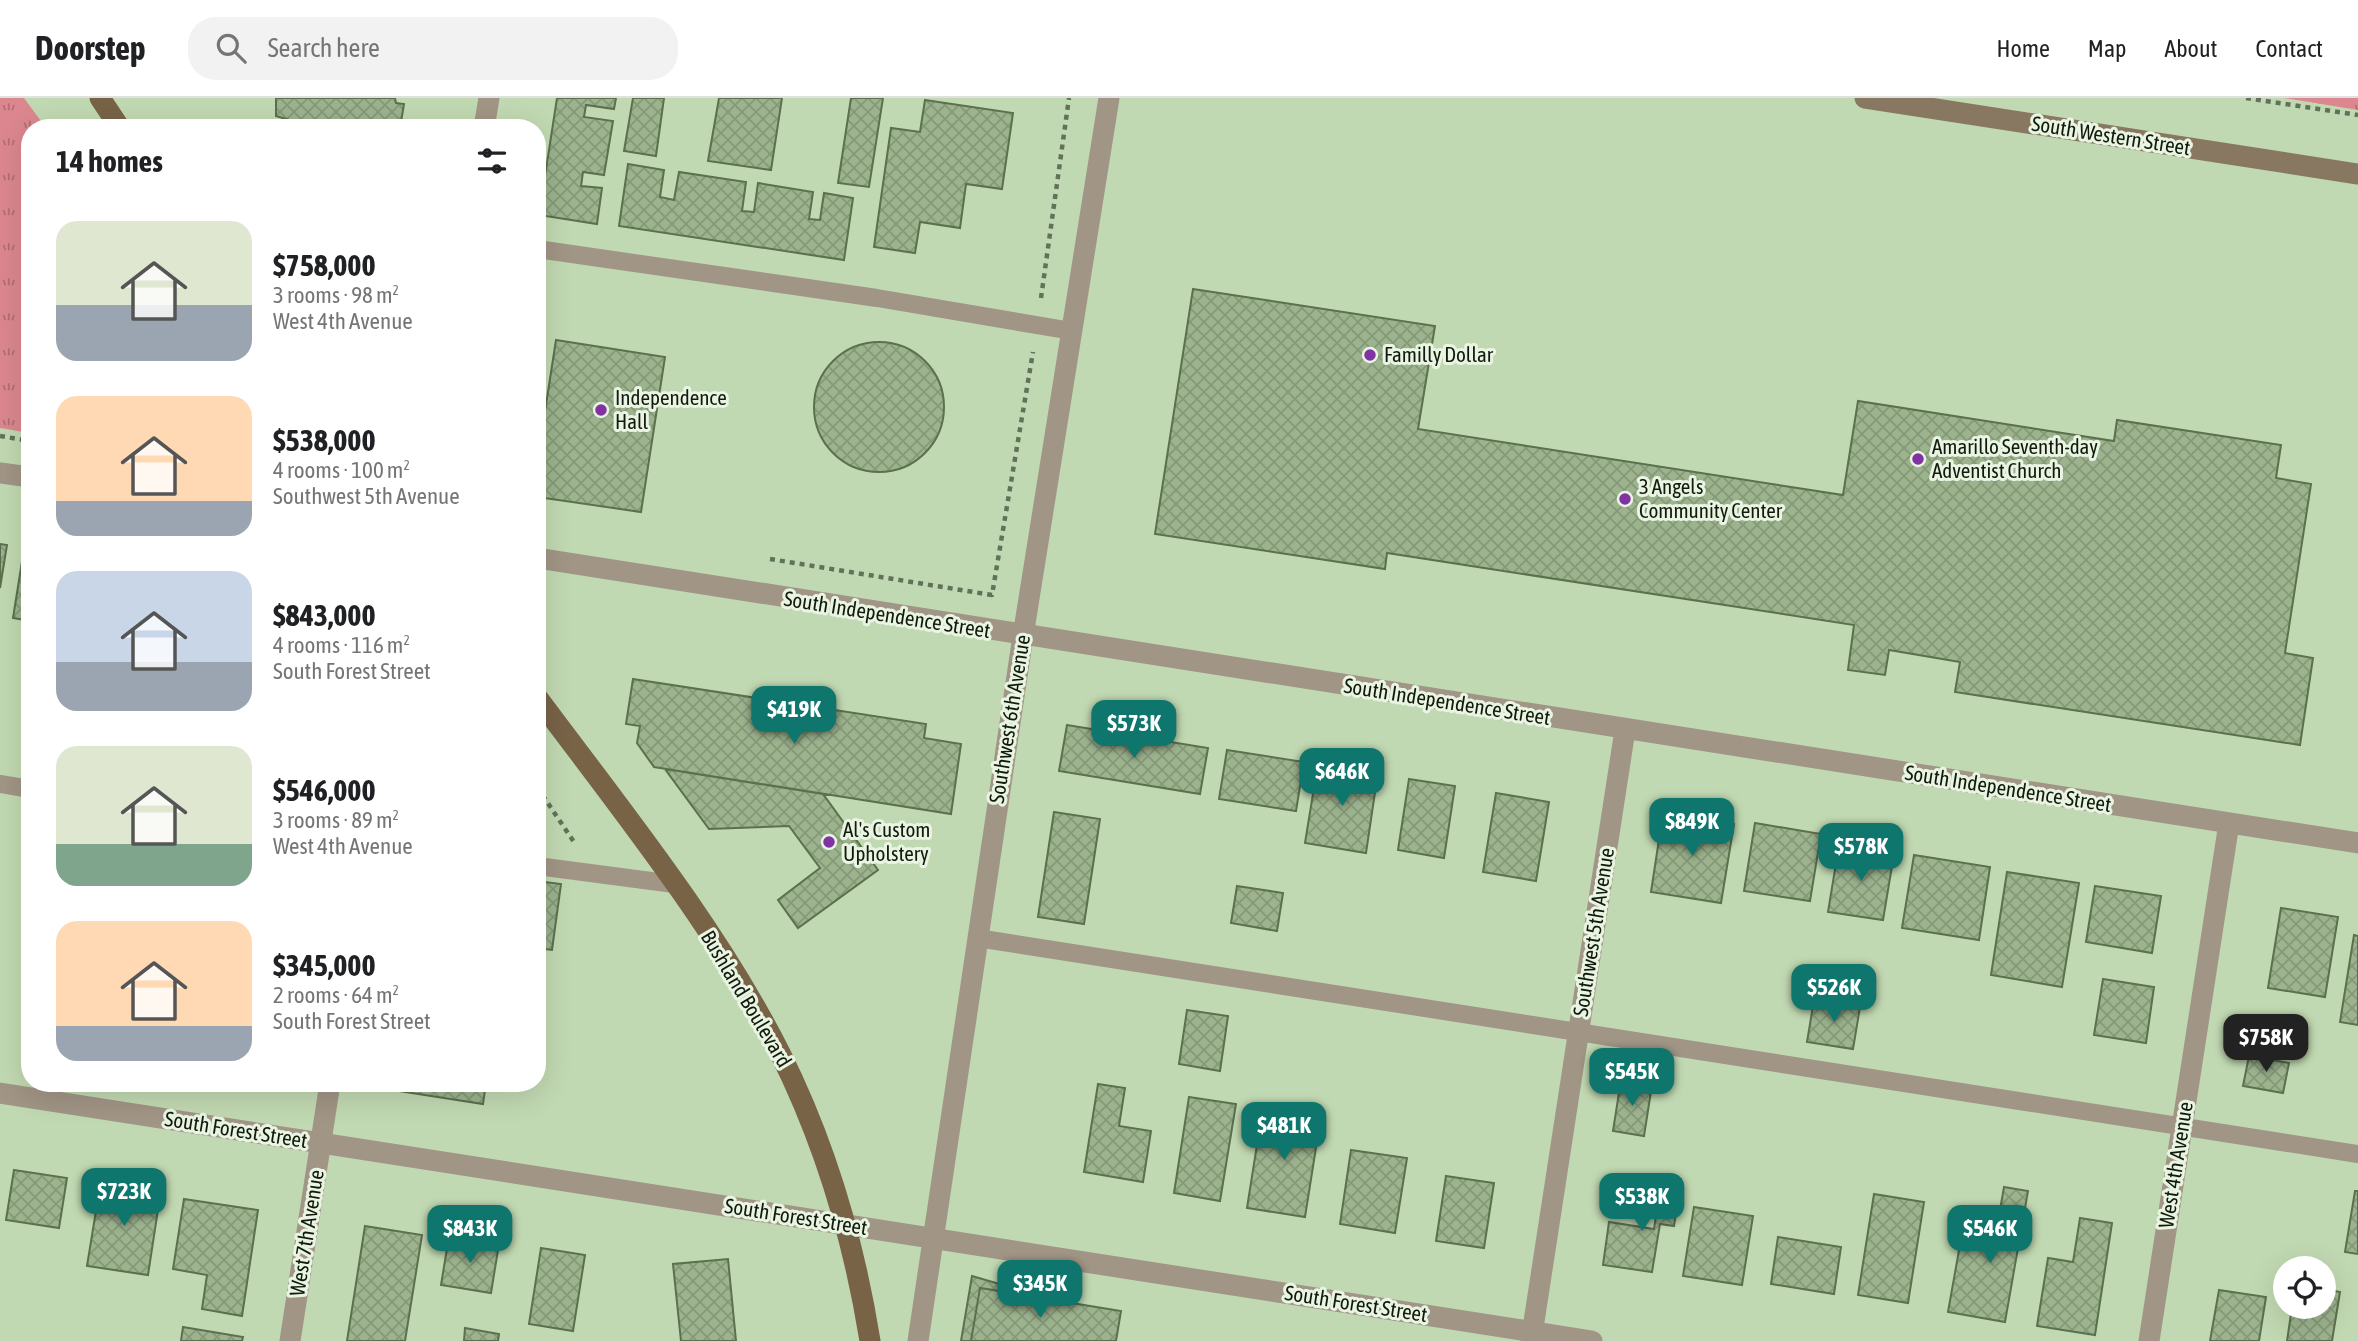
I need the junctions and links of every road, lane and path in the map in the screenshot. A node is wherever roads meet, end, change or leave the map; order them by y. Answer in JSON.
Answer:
{"nodes":[{"id":1,"x":100,"y":98,"type":"edge"},
{"id":2,"x":489,"y":98,"type":"edge"},
{"id":3,"x":1109,"y":98,"type":"edge"},
{"id":4,"x":1865,"y":98,"type":"edge"},
{"id":5,"x":2246,"y":98,"type":"edge"},
{"id":6,"x":2358,"y":115,"type":"edge"},
{"id":7,"x":114,"y":119,"type":"edge"},
{"id":8,"x":486,"y":119,"type":"edge"},
{"id":9,"x":2358,"y":174,"type":"edge"},
{"id":10,"x":546,"y":250,"type":"edge"},
{"id":11,"x":1072,"y":331,"type":"junction"},
{"id":12,"x":0,"y":436,"type":"edge"},
{"id":13,"x":21,"y":440,"type":"edge"},
{"id":14,"x":0,"y":473,"type":"edge"},
{"id":15,"x":21,"y":476,"type":"edge"},
{"id":16,"x":546,"y":559,"type":"edge"},
{"id":17,"x":770,"y":559,"type":"dead end"},
{"id":18,"x":992,"y":594,"type":"dead end"},
{"id":19,"x":1023,"y":636,"type":"junction"},
{"id":20,"x":546,"y":709,"type":"edge"},
{"id":21,"x":1625,"y":730,"type":"junction"},
{"id":22,"x":0,"y":784,"type":"edge"},
{"id":23,"x":21,"y":788,"type":"edge"},
{"id":24,"x":546,"y":800,"type":"edge"},
{"id":25,"x":2229,"y":823,"type":"junction"},
{"id":26,"x":2358,"y":843,"type":"edge"},
{"id":27,"x":546,"y":867,"type":"edge"},
{"id":28,"x":595,"y":873,"type":"junction"},
{"id":29,"x":674,"y":884,"type":"junction"},
{"id":30,"x":977,"y":937,"type":"junction"},
{"id":31,"x":1579,"y":1033,"type":"junction"},
{"id":32,"x":329,"y":1092,"type":"edge"},
{"id":33,"x":0,"y":1093,"type":"edge"},
{"id":34,"x":2182,"y":1127,"type":"junction"},
{"id":35,"x":321,"y":1143,"type":"junction"},
{"id":36,"x":2358,"y":1154,"type":"edge"},
{"id":37,"x":846,"y":1225,"type":"junction"},
{"id":38,"x":931,"y":1238,"type":"junction"},
{"id":39,"x":1531,"y":1336,"type":"edge"},
{"id":40,"x":290,"y":1341,"type":"edge"},
{"id":41,"x":870,"y":1341,"type":"edge"},
{"id":42,"x":918,"y":1341,"type":"edge"},
{"id":43,"x":1592,"y":1341,"type":"edge"},
{"id":44,"x":2149,"y":1341,"type":"edge"}],
"edges":[{"from":1,"to":7,"type":"main road"},
{"from":2,"to":8,"type":"street"},
{"from":3,"to":11,"type":"street","name":"Southwest 6th Avenue"},
{"from":4,"to":9,"type":"main road","name":"South Western Street"},
{"from":5,"to":6,"type":"path"},
{"from":10,"to":11,"type":"lane"},
{"from":11,"to":19,"type":"street","name":"Southwest 6th Avenue"},
{"from":12,"to":13,"type":"path"},
{"from":14,"to":15,"type":"street"},
{"from":16,"to":19,"type":"street","name":"South Independence Street"},
{"from":17,"to":18,"type":"path"},
{"from":19,"to":21,"type":"street","name":"South Independence Street"},
{"from":19,"to":30,"type":"street","name":"Southwest 6th Avenue"},
{"from":20,"to":29,"type":"main road","name":"Bushland Boulevard"},
{"from":21,"to":25,"type":"street","name":"South Independence Street"},
{"from":21,"to":31,"type":"street","name":"Southwest 5th Avenue"},
{"from":22,"to":23,"type":"lane"},
{"from":24,"to":28,"type":"path"},
{"from":25,"to":26,"type":"street","name":"South Independence Street"},
{"from":25,"to":34,"type":"street","name":"West 4th Avenue"},
{"from":27,"to":28,"type":"lane"},
{"from":28,"to":29,"type":"lane"},
{"from":29,"to":37,"type":"main road","name":"Bushland Boulevard"},
{"from":30,"to":31,"type":"lane"},
{"from":30,"to":38,"type":"street","name":"Southwest 6th Avenue"},
{"from":31,"to":34,"type":"lane"},
{"from":31,"to":39,"type":"street","name":"Southwest 5th Avenue"},
{"from":32,"to":35,"type":"street","name":"West 7th Avenue"},
{"from":33,"to":35,"type":"street","name":"South Forest Street"},
{"from":34,"to":36,"type":"lane"},
{"from":34,"to":44,"type":"street","name":"West 4th Avenue"},
{"from":35,"to":37,"type":"street","name":"South Forest Street"},
{"from":35,"to":40,"type":"street","name":"West 7th Avenue"},
{"from":37,"to":38,"type":"street","name":"South Forest Street"},
{"from":37,"to":41,"type":"main road","name":"Bushland Boulevard"},
{"from":38,"to":39,"type":"street","name":"South Forest Street"},
{"from":38,"to":42,"type":"street","name":"Southwest 6th Avenue"},
{"from":39,"to":43,"type":"street","name":"South Forest Street"}]}
